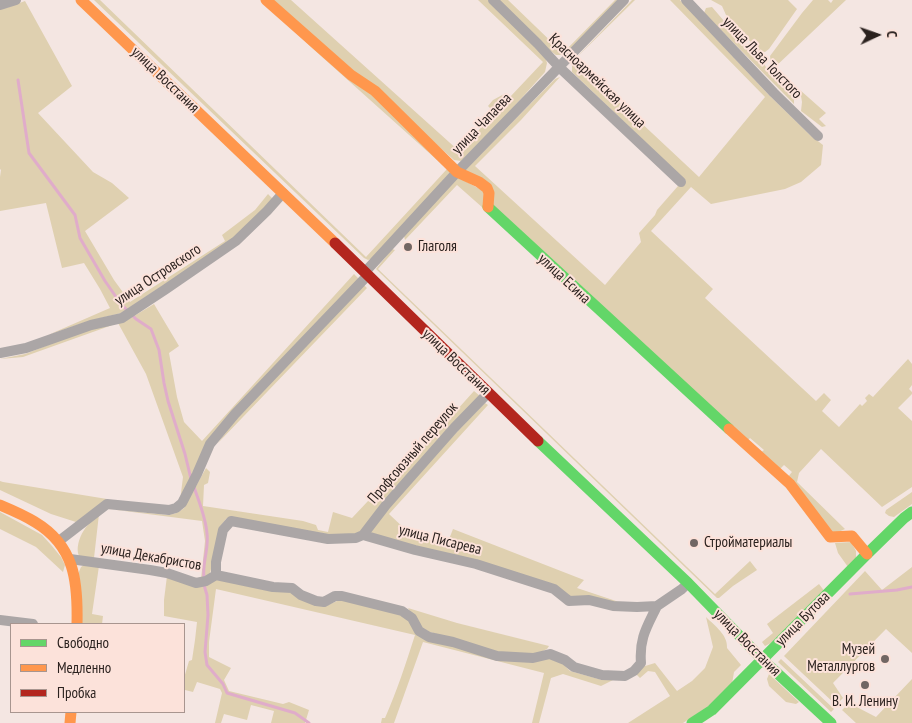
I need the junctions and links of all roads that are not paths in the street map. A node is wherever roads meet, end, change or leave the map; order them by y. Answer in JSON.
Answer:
{"nodes":[{"id":1,"x":16,"y":0,"type":"edge"},
{"id":2,"x":81,"y":0,"type":"edge"},
{"id":3,"x":266,"y":0,"type":"edge"},
{"id":4,"x":493,"y":0,"type":"edge"},
{"id":5,"x":624,"y":0,"type":"edge"},
{"id":6,"x":686,"y":0,"type":"edge"},
{"id":7,"x":0,"y":5,"type":"edge"},
{"id":8,"x":559,"y":67,"type":"junction"},
{"id":9,"x":818,"y":136,"type":"dead end"},
{"id":10,"x":457,"y":172,"type":"junction"},
{"id":11,"x":681,"y":182,"type":"dead end"},
{"id":12,"x":283,"y":193,"type":"junction"},
{"id":13,"x":366,"y":274,"type":"junction"},
{"id":14,"x":0,"y":353,"type":"edge"},
{"id":15,"x":488,"y":393,"type":"junction"},
{"id":16,"x":0,"y":505,"type":"edge"},
{"id":17,"x":912,"y":512,"type":"edge"},
{"id":18,"x":363,"y":535,"type":"junction"},
{"id":19,"x":59,"y":541,"type":"junction"},
{"id":20,"x":867,"y":554,"type":"junction"},
{"id":21,"x":70,"y":559,"type":"junction"},
{"id":22,"x":216,"y":576,"type":"junction"},
{"id":23,"x":688,"y":583,"type":"junction"},
{"id":24,"x":657,"y":606,"type":"junction"},
{"id":25,"x":0,"y":620,"type":"edge"},
{"id":26,"x":25,"y":623,"type":"edge"},
{"id":27,"x":77,"y":623,"type":"edge"},
{"id":28,"x":763,"y":660,"type":"junction"},
{"id":29,"x":712,"y":710,"type":"junction"},
{"id":30,"x":692,"y":723,"type":"edge"},
{"id":31,"x":711,"y":723,"type":"edge"},
{"id":32,"x":831,"y":723,"type":"edge"}],
"edges":[{"from":1,"to":7,"type":"street"},
{"from":2,"to":12,"type":"street","name":"улица Восстания"},
{"from":3,"to":10,"type":"street","name":"улица Есина"},
{"from":4,"to":8,"type":"street","name":"Красноармейская улица"},
{"from":5,"to":8,"type":"street","name":"улица Чапаева"},
{"from":6,"to":9,"type":"street","name":"улица Льва Толстого"},
{"from":8,"to":10,"type":"street","name":"улица Чапаева"},
{"from":8,"to":11,"type":"street","name":"Красноармейская улица"},
{"from":10,"to":13,"type":"street","name":"улица Чапаева"},
{"from":10,"to":20,"type":"street","name":"улица Есина"},
{"from":12,"to":13,"type":"street","name":"улица Восстания"},
{"from":12,"to":14,"type":"street","name":"улица Островского"},
{"from":13,"to":15,"type":"street","name":"улица Восстания"},
{"from":13,"to":19,"type":"street","name":"улица Чапаева"},
{"from":15,"to":18,"type":"street","name":"Профсоюзный переулок"},
{"from":15,"to":23,"type":"street","name":"улица Восстания"},
{"from":16,"to":19,"type":"street"},
{"from":17,"to":20,"type":"street","name":"улица Бутова"},
{"from":18,"to":22,"type":"street","name":"улица Писарева"},
{"from":18,"to":24,"type":"street","name":"улица Писарева"},
{"from":19,"to":21,"type":"street"},
{"from":20,"to":28,"type":"street","name":"улица Бутова"},
{"from":21,"to":22,"type":"street","name":"улица Декабристов"},
{"from":21,"to":27,"type":"street"},
{"from":22,"to":24,"type":"street","name":"улица Декабристов"},
{"from":23,"to":24,"type":"street"},
{"from":23,"to":28,"type":"street","name":"улица Восстания"},
{"from":25,"to":26,"type":"street"},
{"from":28,"to":29,"type":"street","name":"улица Бутова"},
{"from":28,"to":32,"type":"street","name":"улица Восстания"},
{"from":29,"to":30,"type":"street","name":"улица Бутова"},
{"from":29,"to":31,"type":"street"}]}
